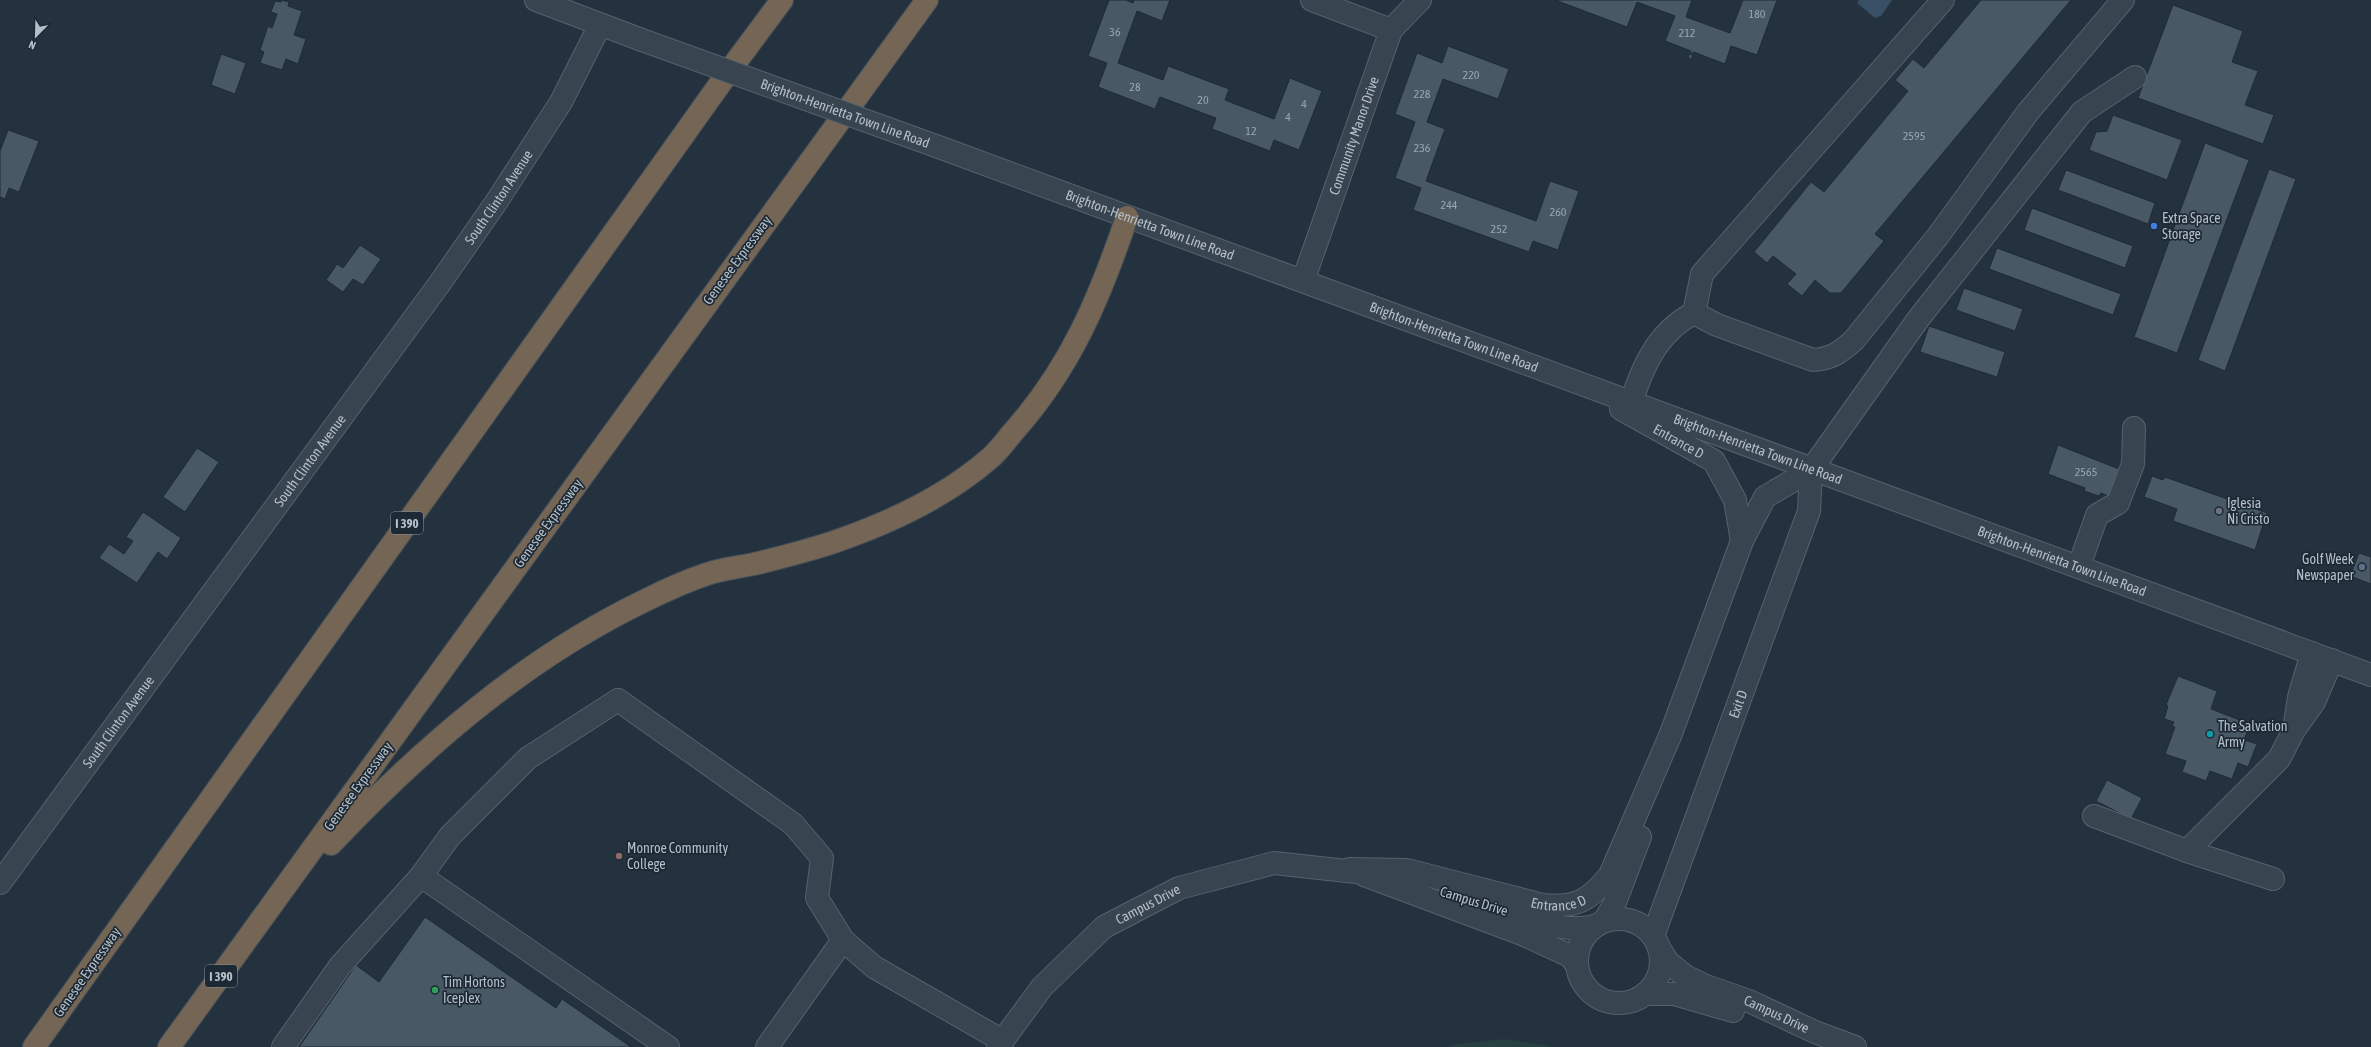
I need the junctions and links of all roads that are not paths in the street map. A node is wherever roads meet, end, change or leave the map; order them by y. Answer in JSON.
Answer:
{"nodes":[{"id":1,"x":536,"y":0,"type":"edge"},
{"id":2,"x":782,"y":0,"type":"edge"},
{"id":3,"x":927,"y":0,"type":"edge"},
{"id":4,"x":1312,"y":0,"type":"edge"},
{"id":5,"x":1420,"y":0,"type":"edge"},
{"id":6,"x":1943,"y":0,"type":"edge"},
{"id":7,"x":2123,"y":0,"type":"edge"},
{"id":8,"x":600,"y":25,"type":"junction"},
{"id":9,"x":1391,"y":30,"type":"junction"},
{"id":10,"x":2134,"y":77,"type":"dead end"},
{"id":11,"x":1128,"y":217,"type":"junction"},
{"id":12,"x":1303,"y":280,"type":"junction"},
{"id":13,"x":1694,"y":313,"type":"junction"},
{"id":14,"x":1630,"y":408,"type":"junction"},
{"id":15,"x":2134,"y":428,"type":"dead end"},
{"id":16,"x":1811,"y":470,"type":"junction"},
{"id":17,"x":1742,"y":541,"type":"junction"},
{"id":18,"x":2079,"y":566,"type":"junction"},
{"id":19,"x":2322,"y":657,"type":"junction"},
{"id":20,"x":2371,"y":675,"type":"edge"},
{"id":21,"x":1670,"y":736,"type":"junction"},
{"id":22,"x":2094,"y":816,"type":"dead end"},
{"id":23,"x":2187,"y":851,"type":"junction"},
{"id":24,"x":1350,"y":869,"type":"junction"},
{"id":25,"x":420,"y":876,"type":"junction"},
{"id":26,"x":2273,"y":879,"type":"dead end"},
{"id":27,"x":0,"y":883,"type":"edge"},
{"id":28,"x":272,"y":906,"type":"junction"},
{"id":29,"x":1600,"y":923,"type":"junction"},
{"id":30,"x":843,"y":940,"type":"junction"},
{"id":31,"x":1656,"y":942,"type":"junction"},
{"id":32,"x":1576,"y":964,"type":"junction"},
{"id":33,"x":1645,"y":994,"type":"junction"},
{"id":34,"x":1814,"y":1032,"type":"junction"},
{"id":35,"x":1000,"y":1044,"type":"edge"},
{"id":36,"x":34,"y":1047,"type":"edge"},
{"id":37,"x":169,"y":1047,"type":"edge"},
{"id":38,"x":283,"y":1047,"type":"edge"},
{"id":39,"x":668,"y":1047,"type":"edge"},
{"id":40,"x":767,"y":1047,"type":"edge"},
{"id":41,"x":1855,"y":1047,"type":"edge"}],
"edges":[{"from":1,"to":8,"type":"street","name":"Brighton-Henrietta Town Line Road"},
{"from":2,"to":36,"type":"highway","name":"Genesee Expressway","number":"I 390"},
{"from":3,"to":28,"type":"highway","name":"Genesee Expressway","number":"I 390"},
{"from":4,"to":9,"type":"street"},
{"from":5,"to":9,"type":"street","name":"Community Manor Drive"},
{"from":6,"to":13,"type":"street"},
{"from":7,"to":13,"type":"street"},
{"from":8,"to":11,"type":"street","name":"Brighton-Henrietta Town Line Road","bridge":true},
{"from":8,"to":27,"type":"street","name":"South Clinton Avenue"},
{"from":9,"to":12,"type":"street","name":"Community Manor Drive"},
{"from":10,"to":16,"type":"street"},
{"from":11,"to":12,"type":"street","name":"Brighton-Henrietta Town Line Road"},
{"from":11,"to":28,"type":"highway"},
{"from":12,"to":14,"type":"street","name":"Brighton-Henrietta Town Line Road"},
{"from":13,"to":14,"type":"street"},
{"from":14,"to":16,"type":"street","name":"Brighton-Henrietta Town Line Road"},
{"from":14,"to":17,"type":"street","name":"Entrance D"},
{"from":15,"to":18,"type":"street"},
{"from":16,"to":17,"type":"street","name":"Entrance D"},
{"from":16,"to":18,"type":"street","name":"Brighton-Henrietta Town Line Road"},
{"from":16,"to":31,"type":"street","name":"Exit D"},
{"from":17,"to":21,"type":"street","name":"Entrance D"},
{"from":18,"to":19,"type":"street","name":"Brighton-Henrietta Town Line Road"},
{"from":19,"to":20,"type":"street","name":"Brighton-Henrietta Town Line Road"},
{"from":19,"to":23,"type":"street"},
{"from":21,"to":24,"type":"street","name":"Entrance D"},
{"from":21,"to":29,"type":"street","name":"Entrance D"},
{"from":22,"to":23,"type":"street"},
{"from":23,"to":26,"type":"street"},
{"from":24,"to":29,"type":"street","name":"Campus Drive"},
{"from":24,"to":32,"type":"street","name":"Campus Drive"},
{"from":24,"to":35,"type":"street","name":"Campus Drive"},
{"from":25,"to":30,"type":"street"},
{"from":25,"to":38,"type":"street"},
{"from":25,"to":39,"type":"street"},
{"from":28,"to":37,"type":"highway","name":"Genesee Expressway","number":"I 390"},
{"from":29,"to":31,"type":"street"},
{"from":29,"to":32,"type":"street"},
{"from":30,"to":35,"type":"street"},
{"from":30,"to":40,"type":"street"},
{"from":31,"to":33,"type":"street"},
{"from":31,"to":34,"type":"street","name":"Campus Drive"},
{"from":32,"to":33,"type":"street"},
{"from":33,"to":34,"type":"street","name":"Campus Drive"},
{"from":34,"to":41,"type":"street","name":"Campus Drive"}]}
